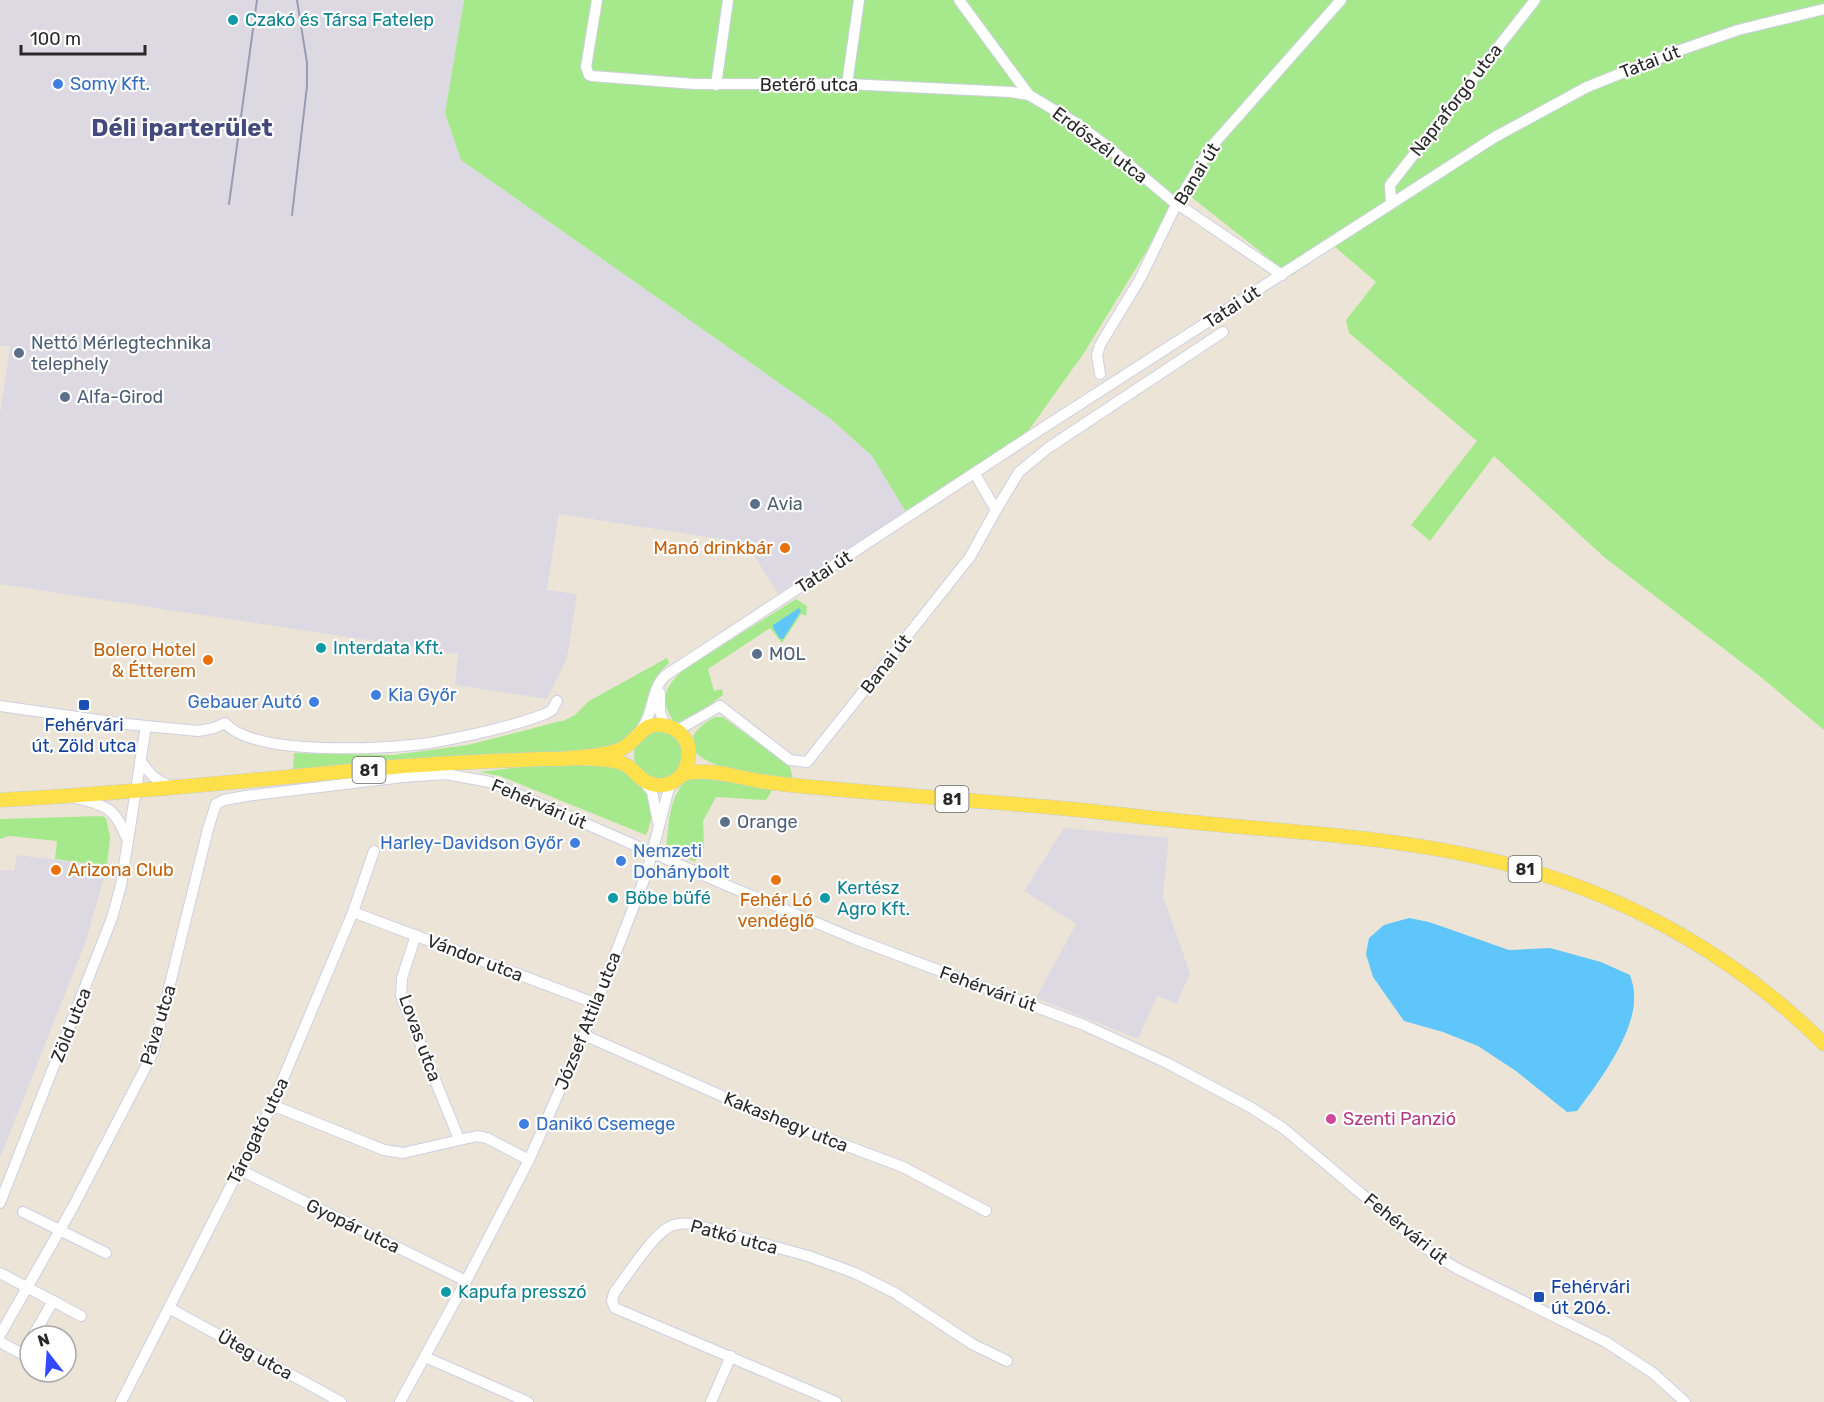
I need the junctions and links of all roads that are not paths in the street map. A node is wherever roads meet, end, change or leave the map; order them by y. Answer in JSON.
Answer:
{"nodes":[{"id":1,"x":597,"y":0,"type":"edge"},
{"id":2,"x":728,"y":0,"type":"edge"},
{"id":3,"x":859,"y":0,"type":"edge"},
{"id":4,"x":959,"y":0,"type":"edge"},
{"id":5,"x":1341,"y":0,"type":"edge"},
{"id":6,"x":1534,"y":0,"type":"edge"},
{"id":7,"x":1824,"y":9,"type":"edge"},
{"id":8,"x":847,"y":84,"type":"junction"},
{"id":9,"x":716,"y":85,"type":"junction"},
{"id":10,"x":1029,"y":95,"type":"junction"},
{"id":11,"x":1178,"y":203,"type":"junction"},
{"id":12,"x":1391,"y":203,"type":"junction"},
{"id":13,"x":1282,"y":275,"type":"junction"},
{"id":14,"x":1223,"y":332,"type":"dead end"},
{"id":15,"x":1100,"y":374,"type":"dead end"},
{"id":16,"x":1035,"y":434,"type":"junction"},
{"id":17,"x":1048,"y":448,"type":"junction"},
{"id":18,"x":975,"y":474,"type":"junction"},
{"id":19,"x":996,"y":510,"type":"junction"},
{"id":20,"x":672,"y":672,"type":"junction"},
{"id":21,"x":557,"y":701,"type":"dead end"},
{"id":22,"x":0,"y":706,"type":"edge"},
{"id":23,"x":720,"y":706,"type":"junction"},
{"id":24,"x":146,"y":726,"type":"junction"},
{"id":25,"x":670,"y":727,"type":"junction"},
{"id":26,"x":636,"y":737,"type":"junction"},
{"id":27,"x":688,"y":746,"type":"junction"},
{"id":28,"x":563,"y":759,"type":"junction"},
{"id":29,"x":140,"y":760,"type":"junction"},
{"id":30,"x":725,"y":774,"type":"junction"},
{"id":31,"x":638,"y":777,"type":"junction"},
{"id":32,"x":680,"y":777,"type":"junction"},
{"id":33,"x":175,"y":787,"type":"junction"},
{"id":34,"x":135,"y":791,"type":"junction"},
{"id":35,"x":64,"y":796,"type":"junction"},
{"id":36,"x":0,"y":800,"type":"edge"},
{"id":37,"x":216,"y":804,"type":"joint"},
{"id":38,"x":659,"y":824,"type":"junction"},
{"id":39,"x":128,"y":843,"type":"junction"},
{"id":40,"x":374,"y":851,"type":"dead end"},
{"id":41,"x":652,"y":852,"type":"junction"},
{"id":42,"x":353,"y":912,"type":"junction"},
{"id":43,"x":416,"y":936,"type":"junction"},
{"id":44,"x":597,"y":1004,"type":"junction"},
{"id":45,"x":584,"y":1035,"type":"junction"},
{"id":46,"x":1824,"y":1044,"type":"edge"},
{"id":47,"x":272,"y":1106,"type":"junction"},
{"id":48,"x":459,"y":1139,"type":"junction"},
{"id":49,"x":528,"y":1160,"type":"junction"},
{"id":50,"x":240,"y":1170,"type":"junction"},
{"id":51,"x":0,"y":1203,"type":"edge"},
{"id":52,"x":986,"y":1211,"type":"dead end"},
{"id":53,"x":23,"y":1212,"type":"dead end"},
{"id":54,"x":60,"y":1230,"type":"junction"},
{"id":55,"x":106,"y":1253,"type":"dead end"},
{"id":56,"x":0,"y":1273,"type":"edge"},
{"id":57,"x":466,"y":1281,"type":"junction"},
{"id":58,"x":28,"y":1288,"type":"junction"},
{"id":59,"x":52,"y":1301,"type":"junction"},
{"id":60,"x":169,"y":1308,"type":"junction"},
{"id":61,"x":81,"y":1316,"type":"dead end"},
{"id":62,"x":40,"y":1324,"type":"edge"},
{"id":63,"x":0,"y":1335,"type":"edge"},
{"id":64,"x":0,"y":1342,"type":"edge"},
{"id":65,"x":18,"y":1352,"type":"edge"},
{"id":66,"x":731,"y":1356,"type":"junction"},
{"id":67,"x":425,"y":1357,"type":"junction"},
{"id":68,"x":1007,"y":1361,"type":"dead end"},
{"id":69,"x":121,"y":1402,"type":"edge"},
{"id":70,"x":341,"y":1402,"type":"edge"},
{"id":71,"x":400,"y":1402,"type":"edge"},
{"id":72,"x":528,"y":1402,"type":"edge"},
{"id":73,"x":711,"y":1402,"type":"edge"},
{"id":74,"x":836,"y":1402,"type":"edge"},
{"id":75,"x":1685,"y":1402,"type":"edge"}],
"edges":[{"from":1,"to":9,"type":"street","name":"Betérő utca"},
{"from":2,"to":9,"type":"street"},
{"from":3,"to":8,"type":"street"},
{"from":4,"to":10,"type":"street","name":"Erdőszél utca"},
{"from":5,"to":11,"type":"street","name":"Banai út"},
{"from":6,"to":12,"type":"street","name":"Napraforgó utca"},
{"from":7,"to":12,"type":"street","name":"Tatai út"},
{"from":8,"to":9,"type":"street","name":"Betérő utca"},
{"from":8,"to":10,"type":"street","name":"Betérő utca"},
{"from":10,"to":11,"type":"street","name":"Erdőszél utca"},
{"from":11,"to":13,"type":"street","name":"Erdőszél utca"},
{"from":11,"to":15,"type":"street","name":"Banai út"},
{"from":12,"to":13,"type":"street","name":"Tatai út"},
{"from":13,"to":16,"type":"street","name":"Tatai út"},
{"from":14,"to":17,"type":"street","name":"Tatai út"},
{"from":16,"to":17,"type":"street"},
{"from":16,"to":18,"type":"street","name":"Tatai út"},
{"from":17,"to":19,"type":"street","name":"Tatai út"},
{"from":18,"to":19,"type":"street"},
{"from":18,"to":20,"type":"street","name":"Tatai út"},
{"from":19,"to":23,"type":"street","name":"Banai út"},
{"from":20,"to":25,"type":"street"},
{"from":20,"to":26,"type":"street","name":"Tatai út"},
{"from":21,"to":24,"type":"street"},
{"from":22,"to":24,"type":"street"},
{"from":23,"to":25,"type":"street"},
{"from":23,"to":27,"type":"street"},
{"from":24,"to":29,"type":"street","name":"Zöld utca"},
{"from":25,"to":26,"type":"main road","number":"81"},
{"from":25,"to":27,"type":"main road","number":"81"},
{"from":26,"to":28,"type":"main road","number":"81"},
{"from":26,"to":31,"type":"main road"},
{"from":27,"to":30,"type":"main road","number":"81"},
{"from":27,"to":32,"type":"main road"},
{"from":28,"to":31,"type":"main road","number":"81"},
{"from":28,"to":33,"type":"main road","number":"81"},
{"from":29,"to":33,"type":"street"},
{"from":29,"to":34,"type":"street","name":"Zöld utca"},
{"from":30,"to":32,"type":"main road","number":"81"},
{"from":30,"to":46,"type":"main road","number":"81"},
{"from":31,"to":32,"type":"main road","number":"81"},
{"from":31,"to":38,"type":"street","name":"József Attila utca"},
{"from":32,"to":38,"type":"street","name":"József Attila utca"},
{"from":33,"to":34,"type":"main road","number":"81"},
{"from":34,"to":35,"type":"main road","number":"81"},
{"from":34,"to":39,"type":"street","name":"Zöld utca"},
{"from":35,"to":36,"type":"main road","number":"81"},
{"from":35,"to":39,"type":"street"},
{"from":37,"to":41,"type":"street","name":"Fehérvári út"},
{"from":37,"to":54,"type":"street","name":"Páva utca"},
{"from":38,"to":41,"type":"street","name":"József Attila utca"},
{"from":39,"to":51,"type":"street","name":"Zöld utca"},
{"from":40,"to":42,"type":"street","name":"Tárogató utca"},
{"from":41,"to":44,"type":"street","name":"József Attila utca"},
{"from":41,"to":75,"type":"street","name":"Fehérvári út"},
{"from":42,"to":43,"type":"street","name":"Vándor utca"},
{"from":42,"to":47,"type":"street","name":"Tárogató utca"},
{"from":43,"to":44,"type":"street","name":"Vándor utca"},
{"from":43,"to":48,"type":"street","name":"Lovas utca"},
{"from":44,"to":45,"type":"street","name":"József Attila utca"},
{"from":45,"to":49,"type":"street","name":"József Attila utca"},
{"from":45,"to":52,"type":"street","name":"Kakashegy utca"},
{"from":47,"to":48,"type":"street"},
{"from":47,"to":50,"type":"street","name":"Tárogató utca"},
{"from":48,"to":49,"type":"street"},
{"from":49,"to":57,"type":"street","name":"József Attila utca"},
{"from":50,"to":57,"type":"street","name":"Gyopár utca"},
{"from":50,"to":60,"type":"street","name":"Tárogató utca"},
{"from":53,"to":54,"type":"street"},
{"from":54,"to":55,"type":"street"},
{"from":54,"to":58,"type":"street","name":"Páva utca"},
{"from":56,"to":58,"type":"street"},
{"from":57,"to":67,"type":"street","name":"József Attila utca"},
{"from":58,"to":59,"type":"street"},
{"from":58,"to":63,"type":"street","name":"Páva utca"},
{"from":59,"to":61,"type":"street"},
{"from":59,"to":62,"type":"street"},
{"from":60,"to":69,"type":"street","name":"Tárogató utca"},
{"from":60,"to":70,"type":"street","name":"Üteg utca"},
{"from":64,"to":65,"type":"street"},
{"from":66,"to":68,"type":"street","name":"Patkó utca"},
{"from":66,"to":73,"type":"street"},
{"from":66,"to":74,"type":"street","name":"Patkó utca"},
{"from":67,"to":71,"type":"street","name":"József Attila utca"},
{"from":67,"to":72,"type":"street"}]}
